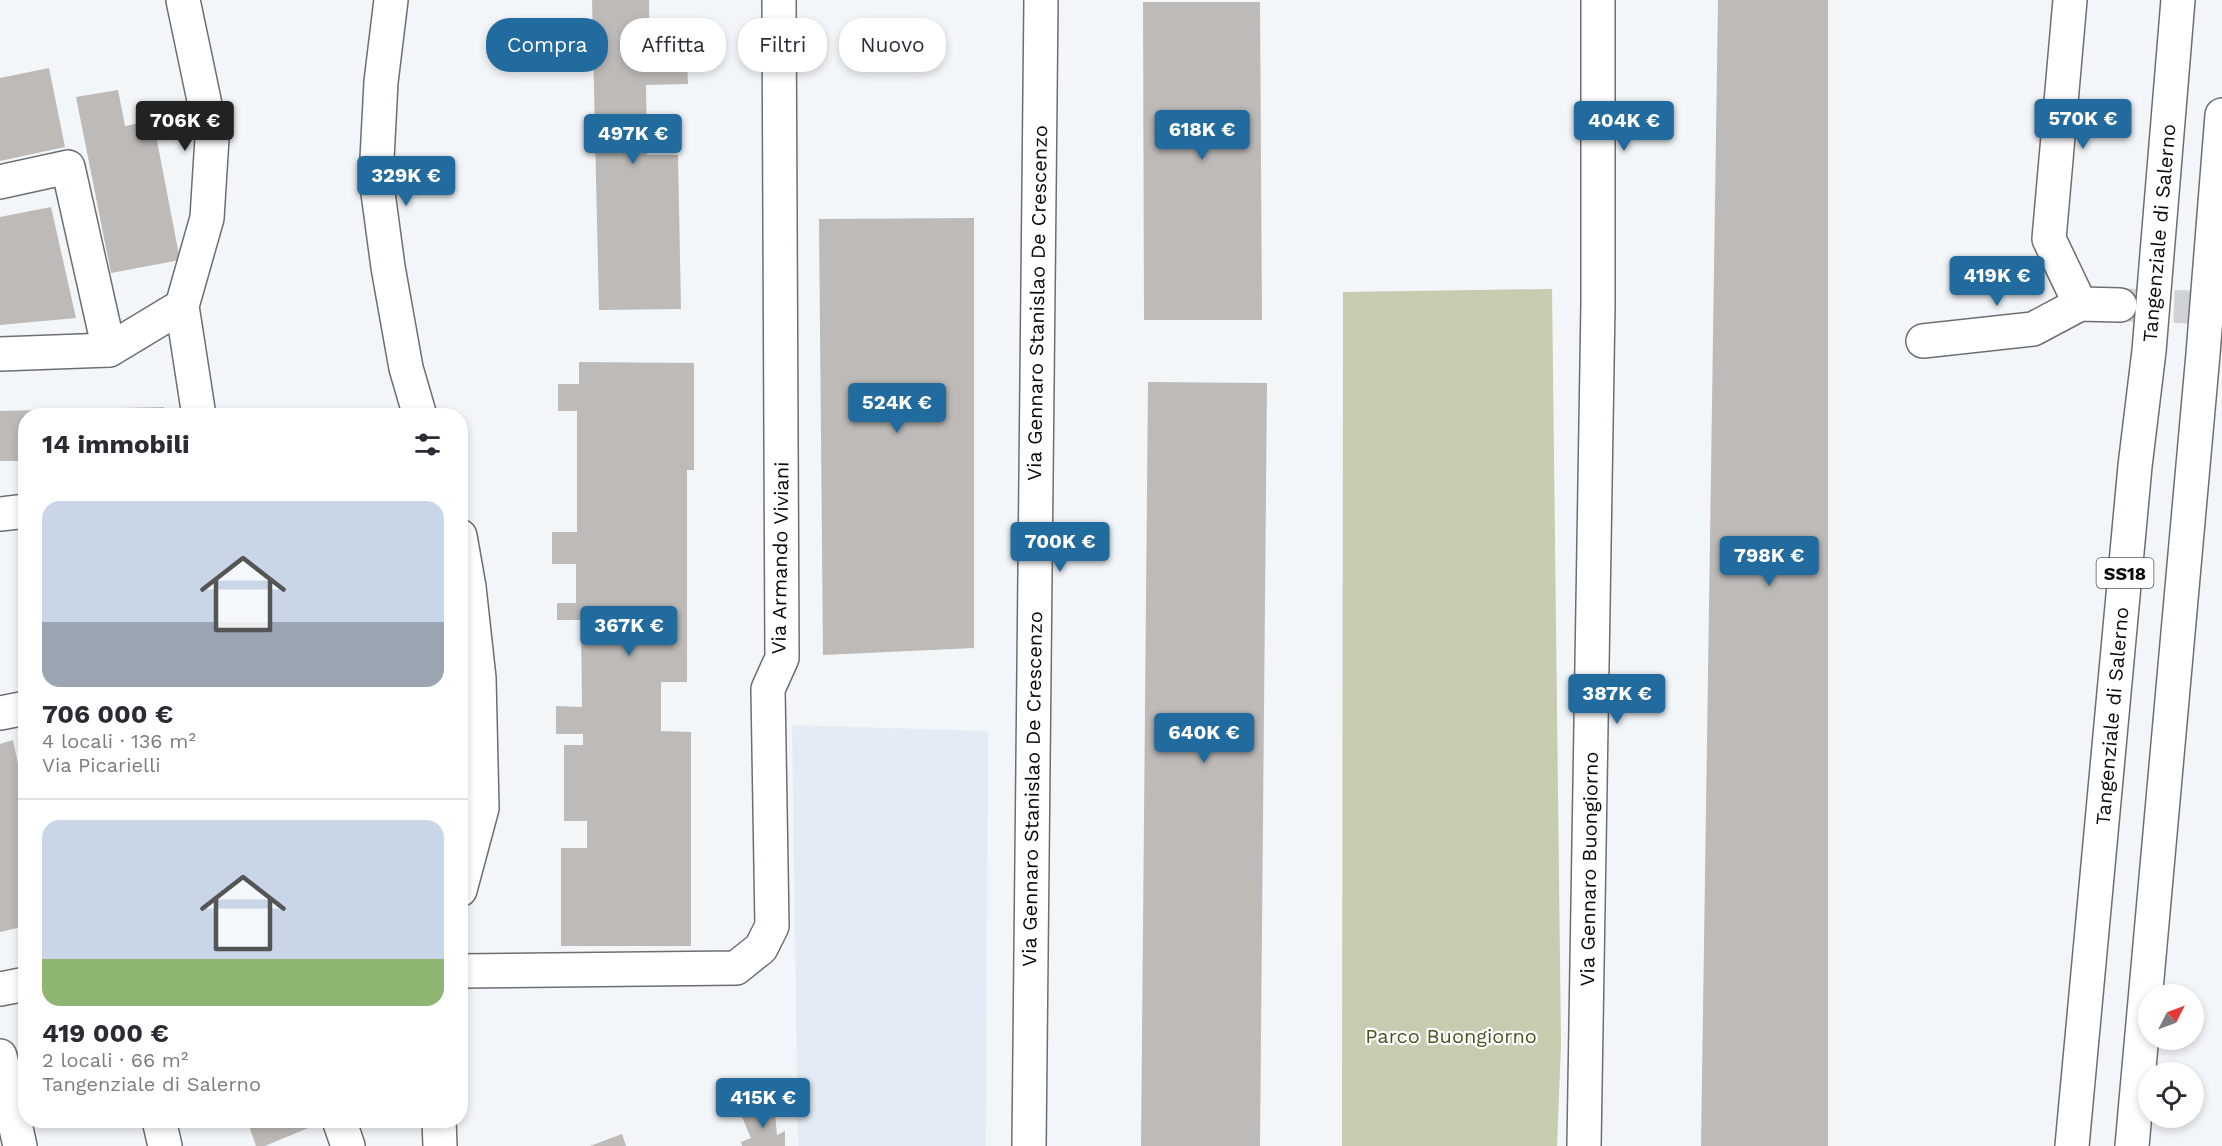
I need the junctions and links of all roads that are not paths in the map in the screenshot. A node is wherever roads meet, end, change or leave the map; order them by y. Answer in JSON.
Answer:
{"nodes":[{"id":1,"x":183,"y":0,"type":"edge"},
{"id":2,"x":391,"y":0,"type":"edge"},
{"id":3,"x":779,"y":0,"type":"edge"},
{"id":4,"x":1041,"y":0,"type":"edge"},
{"id":5,"x":1598,"y":0,"type":"edge"},
{"id":6,"x":2070,"y":0,"type":"edge"},
{"id":7,"x":2178,"y":0,"type":"edge"},
{"id":8,"x":2222,"y":115,"type":"edge"},
{"id":9,"x":0,"y":182,"type":"edge"},
{"id":10,"x":2080,"y":304,"type":"junction"},
{"id":11,"x":2120,"y":305,"type":"tunnel mouth"},
{"id":12,"x":182,"y":306,"type":"junction"},
{"id":13,"x":1923,"y":341,"type":"dead end"},
{"id":14,"x":109,"y":350,"type":"junction"},
{"id":15,"x":0,"y":354,"type":"edge"},
{"id":16,"x":198,"y":408,"type":"edge"},
{"id":17,"x":418,"y":408,"type":"edge"},
{"id":18,"x":18,"y":512,"type":"edge"},
{"id":19,"x":0,"y":514,"type":"edge"},
{"id":20,"x":468,"y":581,"type":"edge"},
{"id":21,"x":18,"y":710,"type":"edge"},
{"id":22,"x":0,"y":713,"type":"edge"},
{"id":23,"x":468,"y":860,"type":"edge"},
{"id":24,"x":468,"y":971,"type":"edge"},
{"id":25,"x":18,"y":986,"type":"edge"},
{"id":26,"x":0,"y":989,"type":"edge"},
{"id":27,"x":0,"y":1056,"type":"edge"},
{"id":28,"x":161,"y":1128,"type":"edge"},
{"id":29,"x":342,"y":1128,"type":"edge"},
{"id":30,"x":439,"y":1128,"type":"edge"},
{"id":31,"x":20,"y":1146,"type":"edge"},
{"id":32,"x":165,"y":1146,"type":"edge"},
{"id":33,"x":348,"y":1146,"type":"edge"},
{"id":34,"x":440,"y":1146,"type":"edge"},
{"id":35,"x":1029,"y":1146,"type":"edge"},
{"id":36,"x":1584,"y":1146,"type":"edge"},
{"id":37,"x":2072,"y":1146,"type":"edge"},
{"id":38,"x":2132,"y":1146,"type":"edge"}],
"edges":[{"from":1,"to":12,"type":"main road"},
{"from":2,"to":17,"type":"main road"},
{"from":3,"to":24,"type":"main road","name":"Via Armando Viviani"},
{"from":4,"to":35,"type":"main road","name":"Via Gennaro Stanislao De Crescenzo"},
{"from":5,"to":36,"type":"main road","name":"Via Gennaro Buongiorno"},
{"from":6,"to":10,"type":"main road"},
{"from":7,"to":37,"type":"main road","name":"Tangenziale di Salerno","number":"SS18"},
{"from":8,"to":38,"type":"main road","number":"SS18"},
{"from":9,"to":14,"type":"main road"},
{"from":10,"to":11,"type":"main road"},
{"from":10,"to":13,"type":"main road"},
{"from":12,"to":14,"type":"main road"},
{"from":12,"to":16,"type":"main road"},
{"from":14,"to":15,"type":"main road"},
{"from":18,"to":19,"type":"main road"},
{"from":20,"to":23,"type":"main road"},
{"from":21,"to":22,"type":"main road"},
{"from":25,"to":26,"type":"main road"},
{"from":27,"to":31,"type":"main road"},
{"from":28,"to":32,"type":"main road"},
{"from":29,"to":33,"type":"main road"},
{"from":30,"to":34,"type":"main road"}]}
